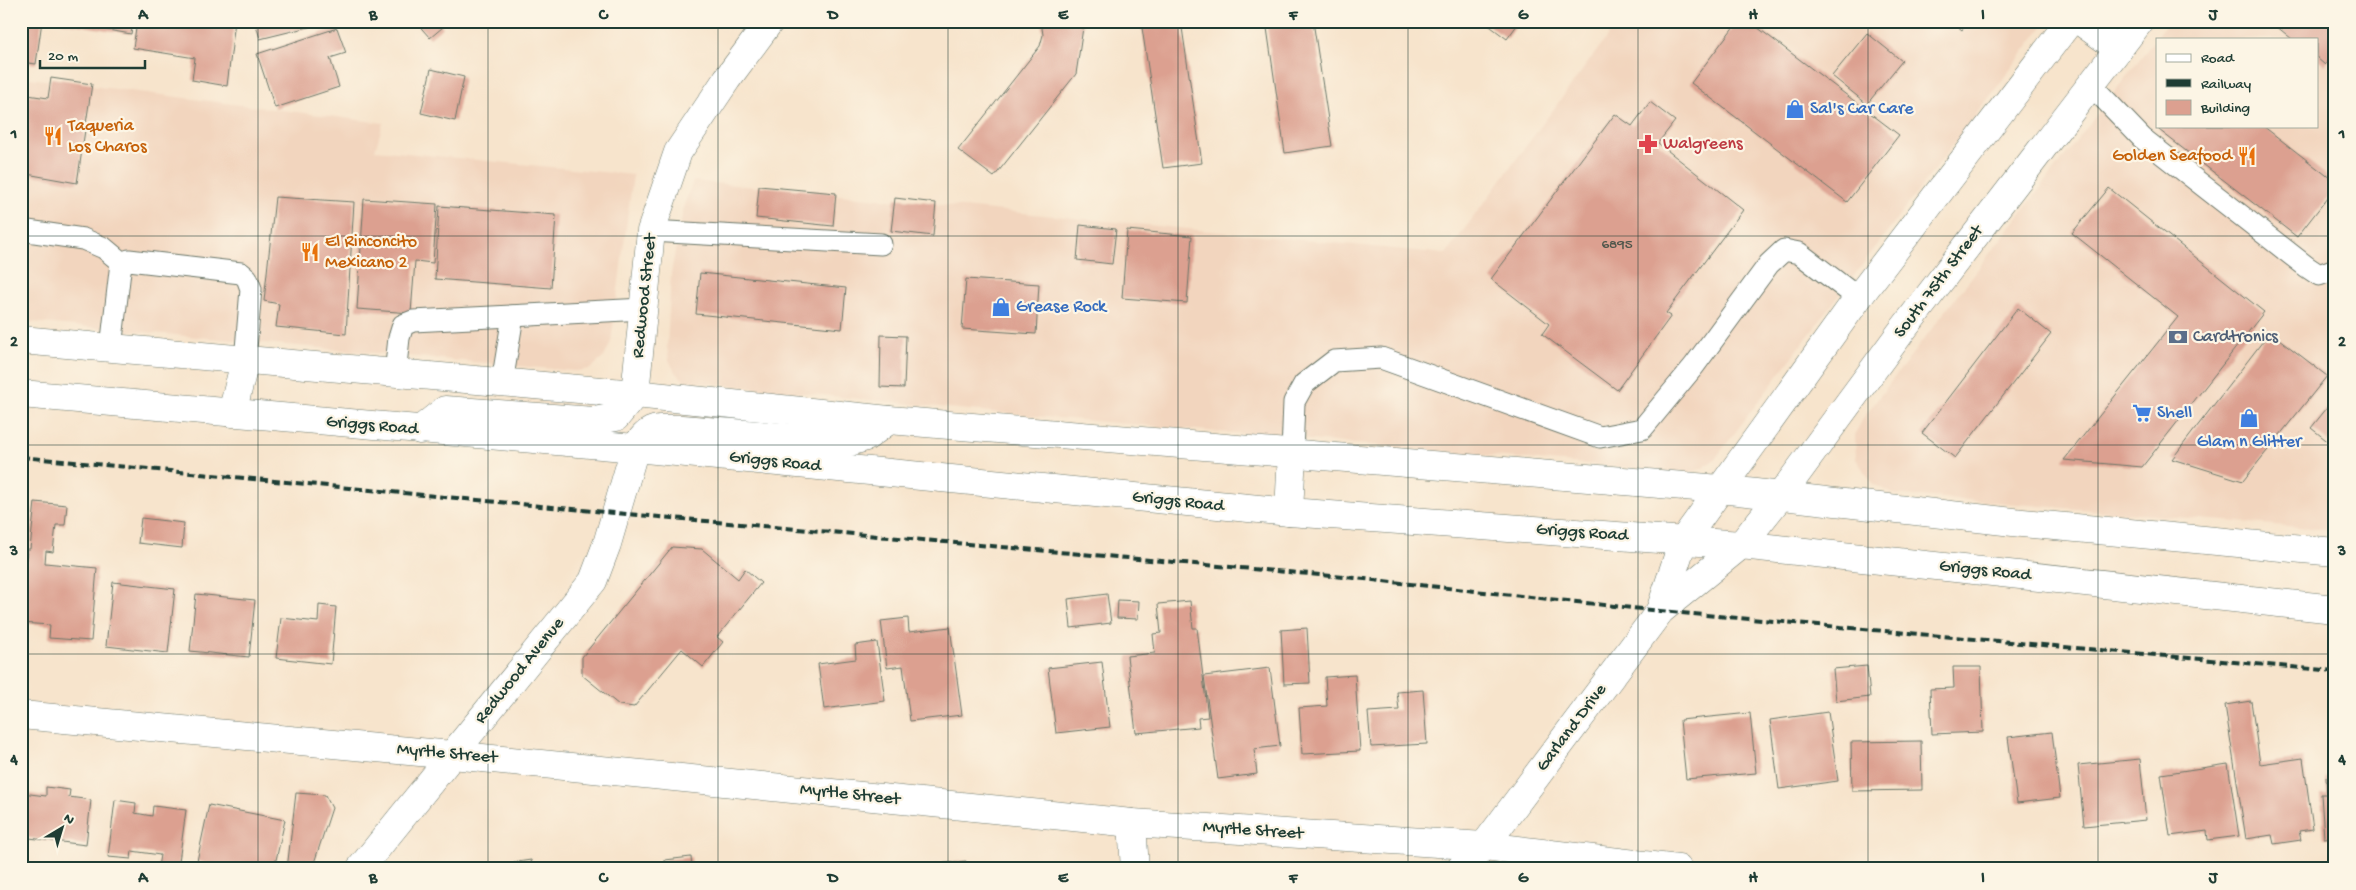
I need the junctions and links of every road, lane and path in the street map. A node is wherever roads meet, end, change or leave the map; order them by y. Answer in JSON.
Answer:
{"nodes":[{"id":1,"x":770,"y":21,"type":"edge"},
{"id":2,"x":2070,"y":21,"type":"edge"},
{"id":3,"x":2080,"y":21,"type":"edge"},
{"id":4,"x":2140,"y":21,"type":"edge"},
{"id":5,"x":2119,"y":49,"type":"junction"},
{"id":6,"x":2091,"y":85,"type":"junction"},
{"id":7,"x":21,"y":230,"type":"edge"},
{"id":8,"x":651,"y":231,"type":"junction"},
{"id":9,"x":881,"y":244,"type":"dead end"},
{"id":10,"x":122,"y":264,"type":"junction"},
{"id":11,"x":2335,"y":269,"type":"edge"},
{"id":12,"x":1858,"y":298,"type":"junction"},
{"id":13,"x":644,"y":309,"type":"junction"},
{"id":14,"x":512,"y":316,"type":"junction"},
{"id":15,"x":21,"y":340,"type":"edge"},
{"id":16,"x":111,"y":348,"type":"junction"},
{"id":17,"x":246,"y":361,"type":"junction"},
{"id":18,"x":395,"y":374,"type":"junction"},
{"id":19,"x":502,"y":383,"type":"junction"},
{"id":20,"x":21,"y":394,"type":"edge"},
{"id":21,"x":635,"y":394,"type":"junction"},
{"id":22,"x":232,"y":413,"type":"junction"},
{"id":23,"x":889,"y":420,"type":"junction"},
{"id":24,"x":420,"y":430,"type":"junction"},
{"id":25,"x":635,"y":448,"type":"junction"},
{"id":26,"x":1292,"y":453,"type":"junction"},
{"id":27,"x":1720,"y":488,"type":"junction"},
{"id":28,"x":1780,"y":496,"type":"junction"},
{"id":29,"x":1289,"y":512,"type":"junction"},
{"id":30,"x":1683,"y":541,"type":"junction"},
{"id":31,"x":1741,"y":545,"type":"junction"},
{"id":32,"x":2335,"y":552,"type":"edge"},
{"id":33,"x":2335,"y":609,"type":"edge"},
{"id":34,"x":1660,"y":611,"type":"junction"},
{"id":35,"x":21,"y":715,"type":"edge"},
{"id":36,"x":452,"y":755,"type":"junction"},
{"id":37,"x":1132,"y":823,"type":"junction"},
{"id":38,"x":1482,"y":857,"type":"edge"},
{"id":39,"x":360,"y":869,"type":"edge"},
{"id":40,"x":1135,"y":869,"type":"edge"},
{"id":41,"x":1460,"y":869,"type":"edge"},
{"id":42,"x":1678,"y":869,"type":"edge"}],
"edges":[{"from":1,"to":8,"type":"main road","name":"Redwood Street"},
{"from":2,"to":12,"type":"main road"},
{"from":3,"to":5,"type":"main road"},
{"from":4,"to":5,"type":"main road","name":"South 75th Street"},
{"from":5,"to":6,"type":"main road","name":"South 75th Street"},
{"from":6,"to":11,"type":"lane"},
{"from":6,"to":28,"type":"main road","name":"South 75th Street"},
{"from":7,"to":10,"type":"lane"},
{"from":8,"to":9,"type":"lane"},
{"from":8,"to":13,"type":"main road","name":"Redwood Street"},
{"from":10,"to":16,"type":"lane"},
{"from":10,"to":17,"type":"lane"},
{"from":12,"to":26,"type":"lane"},
{"from":12,"to":27,"type":"main road"},
{"from":13,"to":14,"type":"lane"},
{"from":13,"to":21,"type":"main road","name":"Redwood Street"},
{"from":14,"to":18,"type":"lane"},
{"from":14,"to":19,"type":"lane"},
{"from":15,"to":16,"type":"main road"},
{"from":16,"to":17,"type":"main road"},
{"from":17,"to":18,"type":"main road"},
{"from":17,"to":22,"type":"main road"},
{"from":18,"to":19,"type":"main road"},
{"from":19,"to":21,"type":"main road"},
{"from":20,"to":22,"type":"main road","name":"Griggs Road"},
{"from":21,"to":23,"type":"main road"},
{"from":21,"to":24,"type":"main road"},
{"from":22,"to":24,"type":"main road","name":"Griggs Road"},
{"from":23,"to":25,"type":"main road"},
{"from":23,"to":26,"type":"main road"},
{"from":24,"to":25,"type":"main road","name":"Griggs Road"},
{"from":25,"to":29,"type":"main road","name":"Griggs Road"},
{"from":25,"to":36,"type":"main road","name":"Redwood Avenue"},
{"from":26,"to":27,"type":"main road"},
{"from":26,"to":29,"type":"main road"},
{"from":27,"to":28,"type":"main road"},
{"from":27,"to":30,"type":"main road"},
{"from":28,"to":31,"type":"main road","name":"South 75th Street"},
{"from":28,"to":32,"type":"main road"},
{"from":29,"to":30,"type":"main road","name":"Griggs Road"},
{"from":30,"to":31,"type":"main road","name":"Griggs Road"},
{"from":30,"to":34,"type":"main road","name":"Garland Drive"},
{"from":31,"to":33,"type":"main road","name":"Griggs Road"},
{"from":31,"to":34,"type":"main road","name":"Garland Drive"},
{"from":34,"to":38,"type":"main road","name":"Garland Drive"},
{"from":35,"to":36,"type":"main road","name":"Myrtle Street"},
{"from":36,"to":37,"type":"main road","name":"Myrtle Street"},
{"from":36,"to":39,"type":"main road","name":"Redwood Avenue"},
{"from":37,"to":38,"type":"main road","name":"Myrtle Street"},
{"from":37,"to":40,"type":"main road"},
{"from":38,"to":41,"type":"main road","name":"Garland Drive"},
{"from":38,"to":42,"type":"main road","name":"Myrtle Street"}]}
